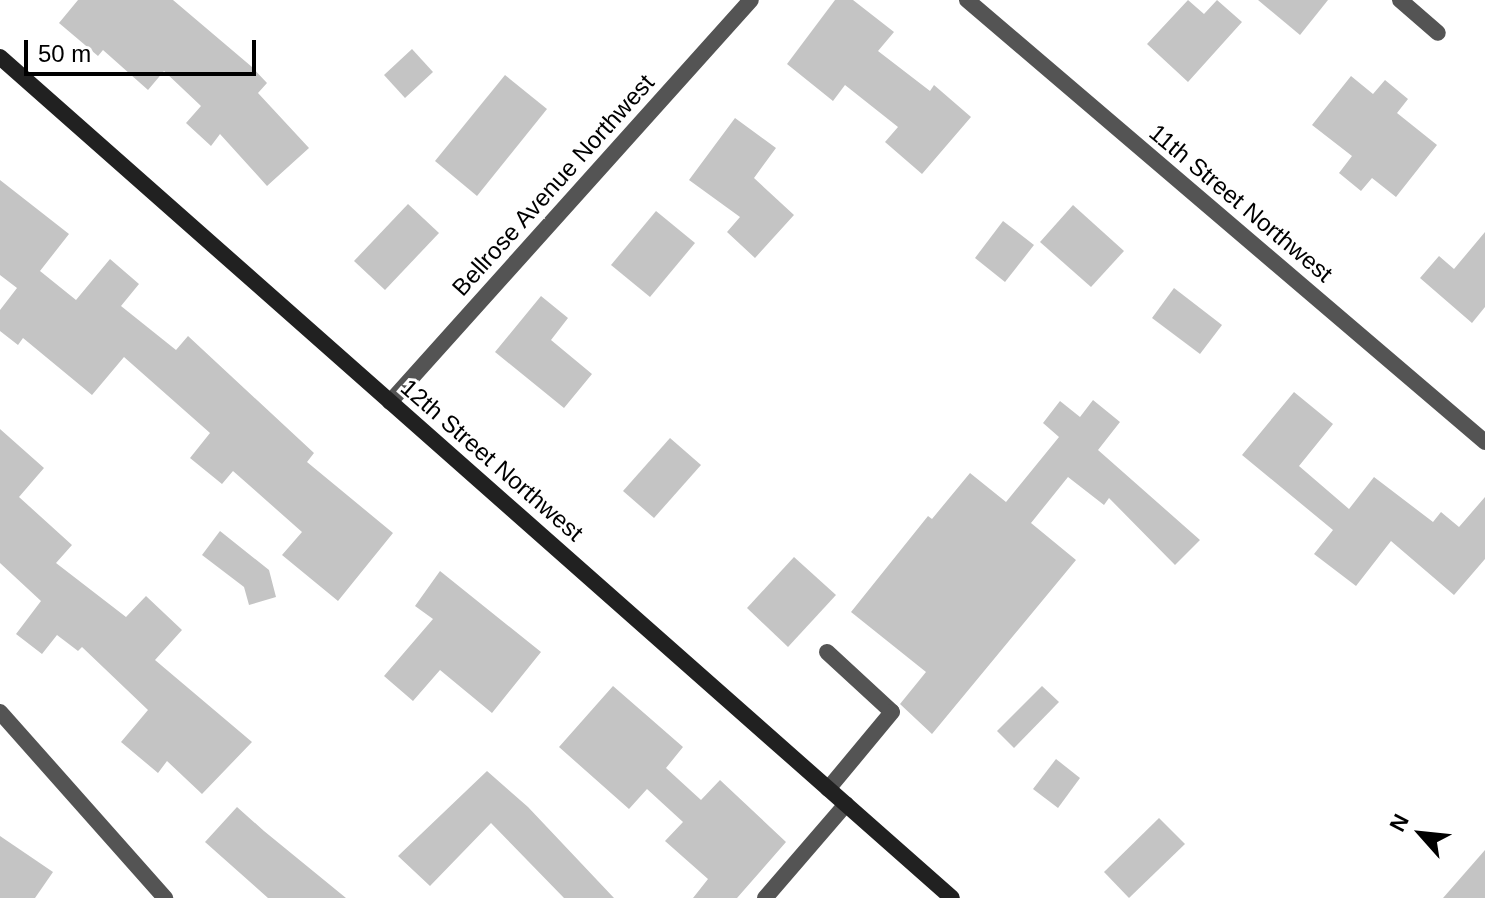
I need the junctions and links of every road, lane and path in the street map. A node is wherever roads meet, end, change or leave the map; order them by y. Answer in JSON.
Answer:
{"nodes":[{"id":1,"x":751,"y":0,"type":"edge"},
{"id":2,"x":967,"y":0,"type":"edge"},
{"id":3,"x":1400,"y":0,"type":"edge"},
{"id":4,"x":1438,"y":33,"type":"dead end"},
{"id":5,"x":0,"y":57,"type":"edge"},
{"id":6,"x":390,"y":402,"type":"junction"},
{"id":7,"x":1485,"y":442,"type":"edge"},
{"id":8,"x":827,"y":652,"type":"dead end"},
{"id":9,"x":0,"y":712,"type":"edge"},
{"id":10,"x":828,"y":789,"type":"junction"},
{"id":11,"x":846,"y":804,"type":"junction"},
{"id":12,"x":165,"y":898,"type":"edge"},
{"id":13,"x":765,"y":898,"type":"edge"},
{"id":14,"x":952,"y":898,"type":"edge"}],
"edges":[{"from":1,"to":6,"type":"street","name":"Bellrose Avenue Northwest"},
{"from":2,"to":7,"type":"street","name":"11th Street Northwest"},
{"from":3,"to":4,"type":"street"},
{"from":5,"to":6,"type":"street","name":"12th Street Northwest"},
{"from":6,"to":10,"type":"street","name":"12th Street Northwest"},
{"from":8,"to":10,"type":"street"},
{"from":9,"to":12,"type":"street"},
{"from":10,"to":11,"type":"street","name":"12th Street Northwest"},
{"from":11,"to":13,"type":"street"},
{"from":11,"to":14,"type":"street","name":"12th Street Northwest"}]}
